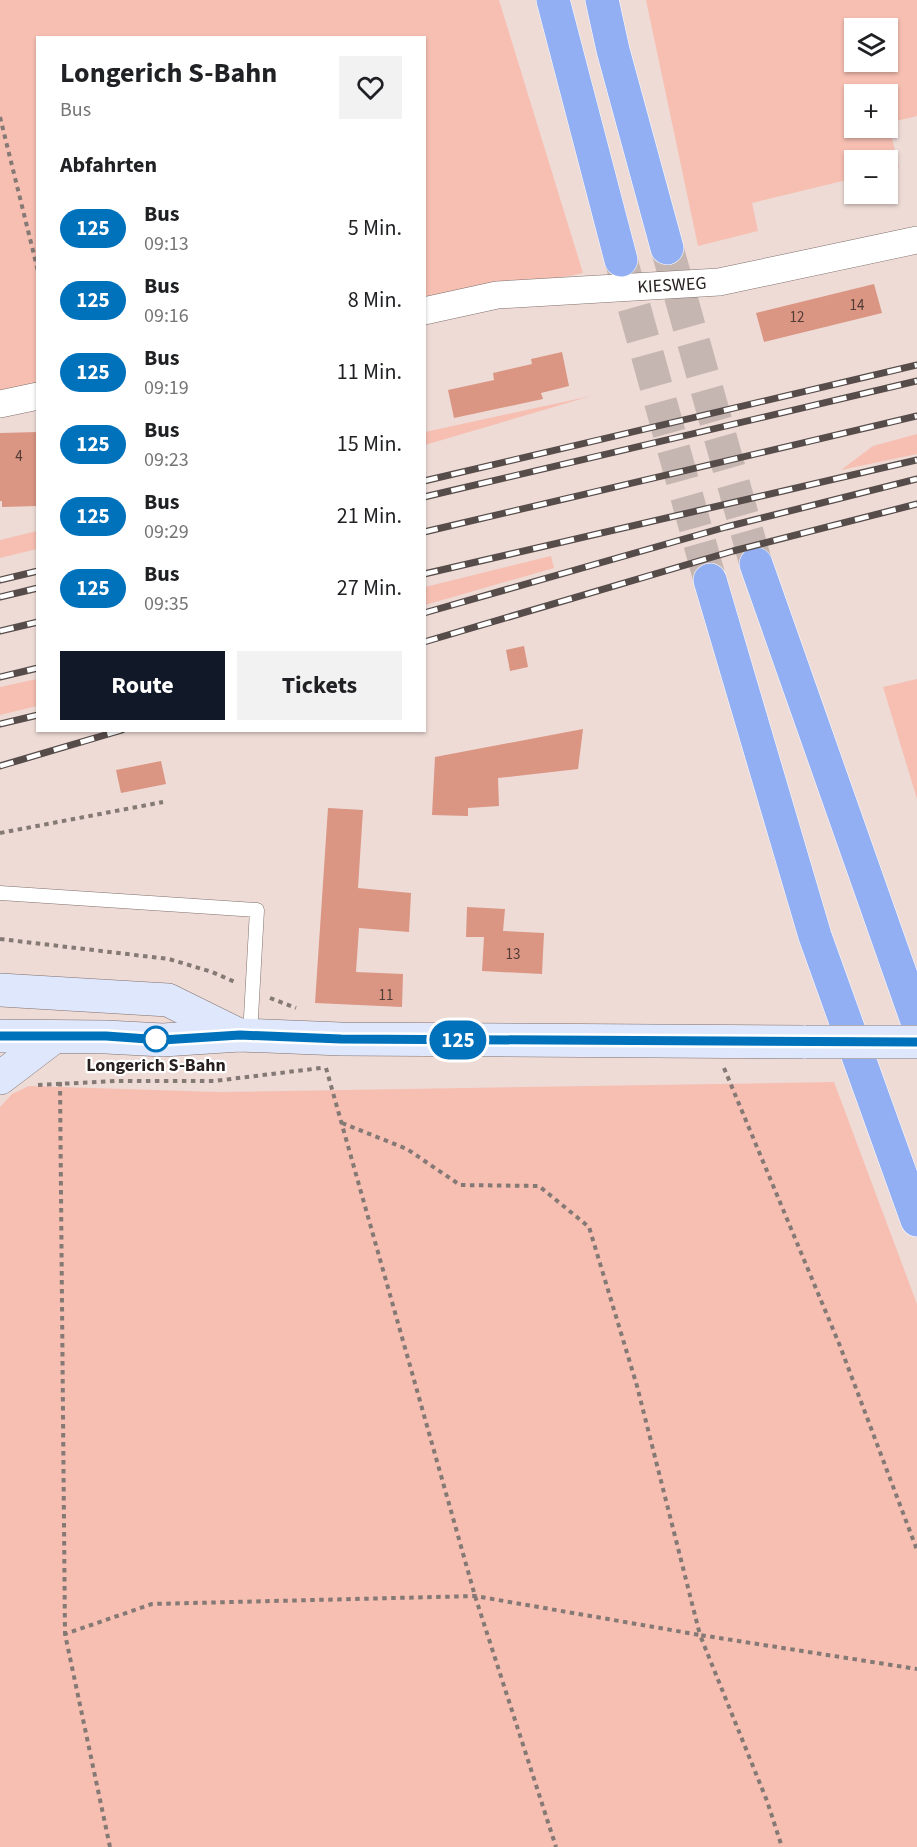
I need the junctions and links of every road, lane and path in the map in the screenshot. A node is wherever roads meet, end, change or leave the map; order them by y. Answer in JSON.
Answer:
{"nodes":[{"id":1,"x":553,"y":0,"type":"edge"},
{"id":2,"x":603,"y":0,"type":"edge"},
{"id":3,"x":612,"y":0,"type":"edge"},
{"id":4,"x":613,"y":50,"type":"junction"},
{"id":5,"x":0,"y":117,"type":"edge"},
{"id":6,"x":917,"y":240,"type":"edge"},
{"id":7,"x":667,"y":248,"type":"tunnel mouth"},
{"id":8,"x":621,"y":260,"type":"tunnel mouth"},
{"id":9,"x":36,"y":263,"type":"edge"},
{"id":10,"x":426,"y":311,"type":"edge"},
{"id":11,"x":36,"y":396,"type":"edge"},
{"id":12,"x":0,"y":404,"type":"edge"},
{"id":13,"x":756,"y":564,"type":"tunnel mouth"},
{"id":14,"x":710,"y":580,"type":"tunnel mouth"},
{"id":15,"x":163,"y":802,"type":"dead end"},
{"id":16,"x":0,"y":833,"type":"edge"},
{"id":17,"x":0,"y":893,"type":"edge"},
{"id":18,"x":0,"y":939,"type":"edge"},
{"id":19,"x":3,"y":989,"type":"edge"},
{"id":20,"x":253,"y":990,"type":"junction"},
{"id":21,"x":299,"y":1009,"type":"dead end"},
{"id":22,"x":917,"y":1021,"type":"edge"},
{"id":23,"x":245,"y":1035,"type":"junction"},
{"id":24,"x":0,"y":1036,"type":"edge"},
{"id":25,"x":54,"y":1037,"type":"junction"},
{"id":26,"x":917,"y":1042,"type":"edge"},
{"id":27,"x":712,"y":1067,"type":"dead end"},
{"id":28,"x":326,"y":1068,"type":"junction"},
{"id":29,"x":337,"y":1068,"type":"dead end"},
{"id":30,"x":15,"y":1082,"type":"edge"},
{"id":31,"x":60,"y":1082,"type":"junction"},
{"id":32,"x":342,"y":1123,"type":"junction"},
{"id":33,"x":917,"y":1220,"type":"edge"},
{"id":34,"x":917,"y":1550,"type":"edge"},
{"id":35,"x":476,"y":1596,"type":"junction"},
{"id":36,"x":65,"y":1634,"type":"junction"},
{"id":37,"x":700,"y":1635,"type":"junction"},
{"id":38,"x":917,"y":1669,"type":"edge"},
{"id":39,"x":110,"y":1847,"type":"edge"},
{"id":40,"x":556,"y":1847,"type":"edge"},
{"id":41,"x":782,"y":1847,"type":"edge"}],
"edges":[{"from":1,"to":8,"type":"highway"},
{"from":2,"to":4,"type":"highway"},
{"from":3,"to":4,"type":"highway"},
{"from":4,"to":7,"type":"highway"},
{"from":5,"to":9,"type":"path"},
{"from":6,"to":10,"type":"street","name":"KIESWEG"},
{"from":11,"to":12,"type":"street"},
{"from":13,"to":22,"type":"highway"},
{"from":14,"to":33,"type":"highway"},
{"from":15,"to":16,"type":"path"},
{"from":17,"to":20,"type":"lane"},
{"from":18,"to":20,"type":"path"},
{"from":19,"to":23,"type":"street"},
{"from":20,"to":21,"type":"path"},
{"from":20,"to":23,"type":"lane"},
{"from":23,"to":25,"type":"street"},
{"from":23,"to":26,"type":"street","bridge":true},
{"from":24,"to":25,"type":"street"},
{"from":25,"to":30,"type":"street"},
{"from":27,"to":34,"type":"path"},
{"from":28,"to":29,"type":"path"},
{"from":28,"to":31,"type":"path"},
{"from":28,"to":32,"type":"path"},
{"from":30,"to":31,"type":"path"},
{"from":31,"to":36,"type":"path"},
{"from":32,"to":35,"type":"path"},
{"from":32,"to":37,"type":"path"},
{"from":35,"to":36,"type":"path"},
{"from":35,"to":37,"type":"path"},
{"from":35,"to":40,"type":"path"},
{"from":36,"to":39,"type":"path"},
{"from":37,"to":38,"type":"path"},
{"from":37,"to":41,"type":"path"}]}
